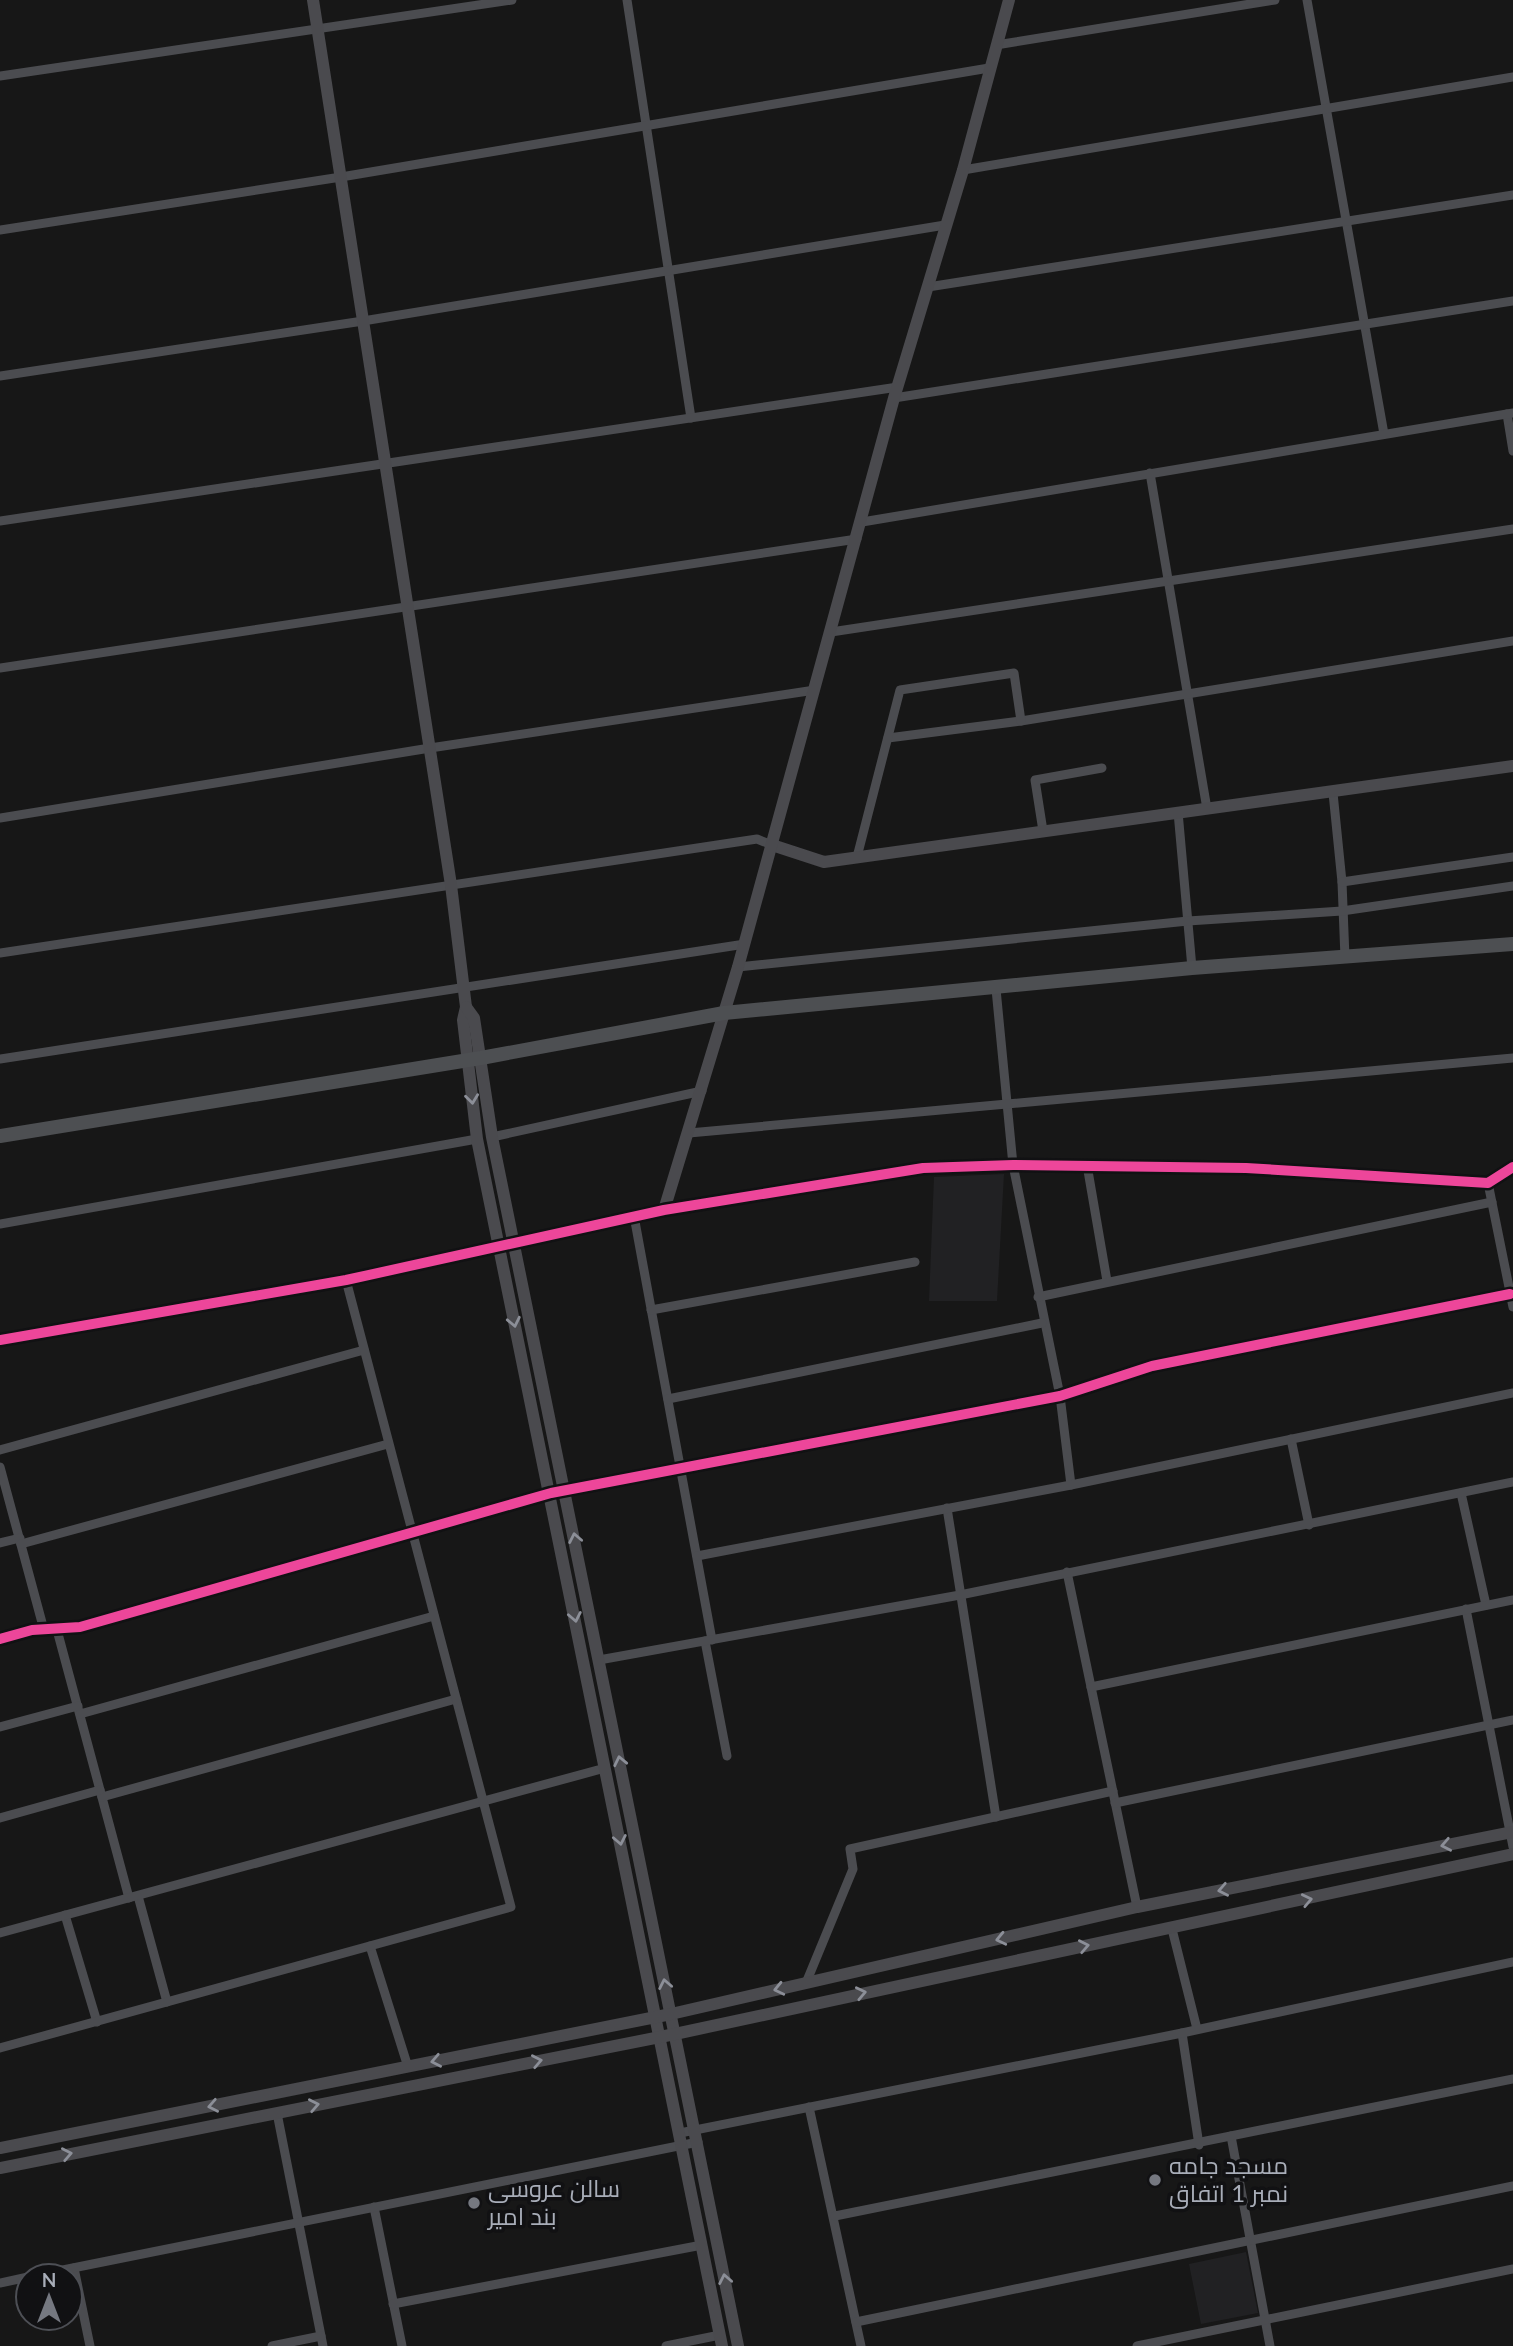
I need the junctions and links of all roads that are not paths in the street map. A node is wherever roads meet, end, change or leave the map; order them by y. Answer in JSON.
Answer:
{"nodes":[{"id":1,"x":313,"y":0,"type":"edge"},
{"id":2,"x":512,"y":0,"type":"edge"},
{"id":3,"x":627,"y":0,"type":"edge"},
{"id":4,"x":1009,"y":0,"type":"edge"},
{"id":5,"x":1275,"y":0,"type":"edge"},
{"id":6,"x":1307,"y":0,"type":"edge"},
{"id":7,"x":318,"y":31,"type":"junction"},
{"id":8,"x":996,"y":45,"type":"junction"},
{"id":9,"x":989,"y":68,"type":"junction"},
{"id":10,"x":0,"y":76,"type":"edge"},
{"id":11,"x":1513,"y":77,"type":"edge"},
{"id":12,"x":1326,"y":108,"type":"junction"},
{"id":13,"x":646,"y":127,"type":"junction"},
{"id":14,"x":963,"y":170,"type":"junction"},
{"id":15,"x":341,"y":177,"type":"junction"},
{"id":16,"x":1513,"y":195,"type":"edge"},
{"id":17,"x":1348,"y":221,"type":"junction"},
{"id":18,"x":945,"y":225,"type":"junction"},
{"id":19,"x":0,"y":230,"type":"edge"},
{"id":20,"x":668,"y":270,"type":"junction"},
{"id":21,"x":928,"y":287,"type":"junction"},
{"id":22,"x":1513,"y":301,"type":"edge"},
{"id":23,"x":363,"y":321,"type":"junction"},
{"id":24,"x":1365,"y":325,"type":"junction"},
{"id":25,"x":0,"y":376,"type":"edge"},
{"id":26,"x":896,"y":393,"type":"junction"},
{"id":27,"x":1510,"y":413,"type":"edge"},
{"id":28,"x":691,"y":418,"type":"junction"},
{"id":29,"x":1384,"y":434,"type":"junction"},
{"id":30,"x":1513,"y":451,"type":"edge"},
{"id":31,"x":384,"y":464,"type":"junction"},
{"id":32,"x":1150,"y":473,"type":"junction"},
{"id":33,"x":0,"y":521,"type":"edge"},
{"id":34,"x":862,"y":522,"type":"junction"},
{"id":35,"x":1513,"y":528,"type":"edge"},
{"id":36,"x":857,"y":538,"type":"junction"},
{"id":37,"x":1169,"y":583,"type":"junction"},
{"id":38,"x":406,"y":607,"type":"junction"},
{"id":39,"x":831,"y":632,"type":"junction"},
{"id":40,"x":1513,"y":641,"type":"edge"},
{"id":41,"x":0,"y":668,"type":"edge"},
{"id":42,"x":815,"y":690,"type":"junction"},
{"id":43,"x":1188,"y":694,"type":"junction"},
{"id":44,"x":1021,"y":721,"type":"junction"},
{"id":45,"x":888,"y":738,"type":"junction"},
{"id":46,"x":429,"y":748,"type":"junction"},
{"id":47,"x":1513,"y":766,"type":"edge"},
{"id":48,"x":1102,"y":768,"type":"dead end"},
{"id":49,"x":1333,"y":793,"type":"junction"},
{"id":50,"x":1207,"y":809,"type":"junction"},
{"id":51,"x":1178,"y":812,"type":"junction"},
{"id":52,"x":0,"y":818,"type":"edge"},
{"id":53,"x":1043,"y":831,"type":"junction"},
{"id":54,"x":772,"y":845,"type":"junction"},
{"id":55,"x":858,"y":857,"type":"junction"},
{"id":56,"x":1513,"y":857,"type":"edge"},
{"id":57,"x":1342,"y":882,"type":"junction"},
{"id":58,"x":451,"y":885,"type":"junction"},
{"id":59,"x":1513,"y":886,"type":"edge"},
{"id":60,"x":1342,"y":911,"type":"junction"},
{"id":61,"x":1188,"y":921,"type":"junction"},
{"id":62,"x":745,"y":944,"type":"junction"},
{"id":63,"x":1513,"y":944,"type":"edge"},
{"id":64,"x":0,"y":953,"type":"edge"},
{"id":65,"x":1345,"y":958,"type":"junction"},
{"id":66,"x":738,"y":967,"type":"junction"},
{"id":67,"x":1192,"y":968,"type":"junction"},
{"id":68,"x":464,"y":985,"type":"junction"},
{"id":69,"x":996,"y":989,"type":"junction"},
{"id":70,"x":724,"y":1013,"type":"junction"},
{"id":71,"x":1513,"y":1058,"type":"edge"},
{"id":72,"x":0,"y":1059,"type":"edge"},
{"id":73,"x":474,"y":1059,"type":"junction"},
{"id":74,"x":702,"y":1091,"type":"junction"},
{"id":75,"x":1006,"y":1102,"type":"junction"},
{"id":76,"x":689,"y":1133,"type":"junction"},
{"id":77,"x":0,"y":1136,"type":"edge"},
{"id":78,"x":492,"y":1137,"type":"junction"},
{"id":79,"x":477,"y":1139,"type":"junction"},
{"id":80,"x":1013,"y":1165,"type":"junction"},
{"id":81,"x":1087,"y":1165,"type":"junction"},
{"id":82,"x":1513,"y":1167,"type":"edge"},
{"id":83,"x":1488,"y":1183,"type":"junction"},
{"id":84,"x":1492,"y":1202,"type":"junction"},
{"id":85,"x":664,"y":1210,"type":"junction"},
{"id":86,"x":634,"y":1216,"type":"junction"},
{"id":87,"x":0,"y":1224,"type":"edge"},
{"id":88,"x":514,"y":1244,"type":"junction"},
{"id":89,"x":498,"y":1247,"type":"junction"},
{"id":90,"x":1508,"y":1261,"type":"edge"},
{"id":91,"x":915,"y":1262,"type":"dead end"},
{"id":92,"x":346,"y":1280,"type":"junction"},
{"id":93,"x":1107,"y":1281,"type":"junction"},
{"id":94,"x":1510,"y":1294,"type":"junction"},
{"id":95,"x":1038,"y":1297,"type":"junction"},
{"id":96,"x":1513,"y":1307,"type":"edge"},
{"id":97,"x":651,"y":1310,"type":"junction"},
{"id":98,"x":1042,"y":1323,"type":"junction"},
{"id":99,"x":0,"y":1340,"type":"edge"},
{"id":100,"x":364,"y":1350,"type":"junction"},
{"id":101,"x":1513,"y":1393,"type":"edge"},
{"id":102,"x":1060,"y":1396,"type":"junction"},
{"id":103,"x":668,"y":1399,"type":"junction"},
{"id":104,"x":1291,"y":1439,"type":"junction"},
{"id":105,"x":388,"y":1444,"type":"junction"},
{"id":106,"x":0,"y":1450,"type":"edge"},
{"id":107,"x":0,"y":1467,"type":"edge"},
{"id":108,"x":681,"y":1469,"type":"junction"},
{"id":109,"x":1513,"y":1482,"type":"edge"},
{"id":110,"x":1072,"y":1485,"type":"junction"},
{"id":111,"x":566,"y":1489,"type":"junction"},
{"id":112,"x":551,"y":1493,"type":"junction"},
{"id":113,"x":1461,"y":1493,"type":"junction"},
{"id":114,"x":947,"y":1508,"type":"junction"},
{"id":115,"x":1310,"y":1525,"type":"junction"},
{"id":116,"x":411,"y":1531,"type":"junction"},
{"id":117,"x":21,"y":1541,"type":"junction"},
{"id":118,"x":0,"y":1543,"type":"edge"},
{"id":119,"x":697,"y":1556,"type":"junction"},
{"id":120,"x":1068,"y":1572,"type":"junction"},
{"id":121,"x":960,"y":1595,"type":"junction"},
{"id":122,"x":1513,"y":1601,"type":"edge"},
{"id":123,"x":1486,"y":1605,"type":"junction"},
{"id":124,"x":1466,"y":1609,"type":"junction"},
{"id":125,"x":434,"y":1616,"type":"junction"},
{"id":126,"x":44,"y":1630,"type":"junction"},
{"id":127,"x":57,"y":1630,"type":"junction"},
{"id":128,"x":0,"y":1639,"type":"edge"},
{"id":129,"x":709,"y":1641,"type":"junction"},
{"id":130,"x":599,"y":1660,"type":"junction"},
{"id":131,"x":1091,"y":1687,"type":"junction"},
{"id":132,"x":456,"y":1699,"type":"junction"},
{"id":133,"x":79,"y":1710,"type":"junction"},
{"id":134,"x":1513,"y":1720,"type":"edge"},
{"id":135,"x":1489,"y":1725,"type":"junction"},
{"id":136,"x":0,"y":1727,"type":"edge"},
{"id":137,"x":727,"y":1756,"type":"dead end"},
{"id":138,"x":606,"y":1768,"type":"junction"},
{"id":139,"x":1113,"y":1791,"type":"junction"},
{"id":140,"x":101,"y":1794,"type":"junction"},
{"id":141,"x":482,"y":1801,"type":"junction"},
{"id":142,"x":1115,"y":1803,"type":"junction"},
{"id":143,"x":996,"y":1817,"type":"junction"},
{"id":144,"x":0,"y":1818,"type":"edge"},
{"id":145,"x":1512,"y":1832,"type":"edge"},
{"id":146,"x":1513,"y":1846,"type":"edge"},
{"id":147,"x":1513,"y":1854,"type":"edge"},
{"id":148,"x":133,"y":1897,"type":"junction"},
{"id":149,"x":1137,"y":1907,"type":"junction"},
{"id":150,"x":65,"y":1915,"type":"junction"},
{"id":151,"x":1172,"y":1929,"type":"junction"},
{"id":152,"x":0,"y":1933,"type":"edge"},
{"id":153,"x":370,"y":1946,"type":"junction"},
{"id":154,"x":1513,"y":1962,"type":"edge"},
{"id":155,"x":806,"y":1983,"type":"junction"},
{"id":156,"x":167,"y":2002,"type":"junction"},
{"id":157,"x":671,"y":2014,"type":"junction"},
{"id":158,"x":656,"y":2017,"type":"junction"},
{"id":159,"x":97,"y":2022,"type":"junction"},
{"id":160,"x":1197,"y":2029,"type":"junction"},
{"id":161,"x":1182,"y":2033,"type":"junction"},
{"id":162,"x":675,"y":2034,"type":"junction"},
{"id":163,"x":660,"y":2037,"type":"junction"},
{"id":164,"x":0,"y":2048,"type":"edge"},
{"id":165,"x":408,"y":2067,"type":"junction"},
{"id":166,"x":1513,"y":2079,"type":"edge"},
{"id":167,"x":809,"y":2107,"type":"junction"},
{"id":168,"x":276,"y":2113,"type":"junction"},
{"id":169,"x":697,"y":2136,"type":"junction"},
{"id":170,"x":1231,"y":2136,"type":"junction"},
{"id":171,"x":682,"y":2139,"type":"junction"},
{"id":172,"x":1199,"y":2144,"type":"junction"},
{"id":173,"x":0,"y":2148,"type":"edge"},
{"id":174,"x":0,"y":2168,"type":"edge"},
{"id":175,"x":1513,"y":2186,"type":"edge"},
{"id":176,"x":374,"y":2207,"type":"junction"},
{"id":177,"x":835,"y":2216,"type":"junction"},
{"id":178,"x":298,"y":2222,"type":"junction"},
{"id":179,"x":1250,"y":2240,"type":"junction"},
{"id":180,"x":702,"y":2245,"type":"junction"},
{"id":181,"x":84,"y":2266,"type":"edge"},
{"id":182,"x":1513,"y":2269,"type":"edge"},
{"id":183,"x":393,"y":2304,"type":"junction"},
{"id":184,"x":84,"y":2315,"type":"edge"},
{"id":185,"x":856,"y":2322,"type":"junction"},
{"id":186,"x":1266,"y":2322,"type":"junction"},
{"id":187,"x":321,"y":2336,"type":"junction"},
{"id":188,"x":721,"y":2340,"type":"edge"},
{"id":189,"x":90,"y":2346,"type":"edge"},
{"id":190,"x":272,"y":2346,"type":"edge"},
{"id":191,"x":323,"y":2346,"type":"edge"},
{"id":192,"x":402,"y":2346,"type":"edge"},
{"id":193,"x":666,"y":2346,"type":"edge"},
{"id":194,"x":738,"y":2346,"type":"edge"},
{"id":195,"x":861,"y":2346,"type":"edge"},
{"id":196,"x":1137,"y":2346,"type":"edge"},
{"id":197,"x":1270,"y":2346,"type":"edge"}],
"edges":[{"from":1,"to":7,"type":"main road"},
{"from":2,"to":7,"type":"street"},
{"from":3,"to":13,"type":"street"},
{"from":4,"to":8,"type":"main road"},
{"from":5,"to":8,"type":"street"},
{"from":6,"to":12,"type":"street"},
{"from":7,"to":10,"type":"street"},
{"from":7,"to":15,"type":"main road"},
{"from":8,"to":9,"type":"main road"},
{"from":9,"to":13,"type":"street"},
{"from":9,"to":14,"type":"main road"},
{"from":11,"to":12,"type":"street"},
{"from":12,"to":14,"type":"street"},
{"from":12,"to":17,"type":"street"},
{"from":13,"to":15,"type":"street"},
{"from":13,"to":20,"type":"street"},
{"from":14,"to":18,"type":"main road"},
{"from":15,"to":19,"type":"street"},
{"from":15,"to":23,"type":"main road"},
{"from":16,"to":17,"type":"street"},
{"from":17,"to":21,"type":"street"},
{"from":17,"to":24,"type":"street"},
{"from":18,"to":20,"type":"street"},
{"from":18,"to":21,"type":"main road"},
{"from":20,"to":23,"type":"street"},
{"from":20,"to":28,"type":"street"},
{"from":21,"to":26,"type":"main road"},
{"from":22,"to":24,"type":"street"},
{"from":23,"to":25,"type":"street"},
{"from":23,"to":31,"type":"main road"},
{"from":24,"to":26,"type":"street"},
{"from":24,"to":29,"type":"street"},
{"from":26,"to":28,"type":"street"},
{"from":26,"to":34,"type":"main road"},
{"from":27,"to":29,"type":"street"},
{"from":27,"to":30,"type":"street"},
{"from":28,"to":31,"type":"street"},
{"from":29,"to":32,"type":"street"},
{"from":31,"to":33,"type":"street"},
{"from":31,"to":38,"type":"main road"},
{"from":32,"to":34,"type":"street"},
{"from":32,"to":37,"type":"street"},
{"from":34,"to":36,"type":"main road"},
{"from":35,"to":37,"type":"street"},
{"from":36,"to":38,"type":"street"},
{"from":36,"to":39,"type":"main road"},
{"from":37,"to":39,"type":"street"},
{"from":37,"to":43,"type":"street"},
{"from":38,"to":41,"type":"street"},
{"from":38,"to":46,"type":"main road"},
{"from":39,"to":42,"type":"main road"},
{"from":40,"to":43,"type":"street"},
{"from":42,"to":46,"type":"street"},
{"from":42,"to":54,"type":"main road"},
{"from":43,"to":44,"type":"street"},
{"from":43,"to":50,"type":"street"},
{"from":44,"to":45,"type":"street"},
{"from":44,"to":45,"type":"street"},
{"from":45,"to":55,"type":"street"},
{"from":46,"to":52,"type":"street"},
{"from":46,"to":58,"type":"main road"},
{"from":47,"to":49,"type":"main road"},
{"from":48,"to":53,"type":"street"},
{"from":49,"to":50,"type":"main road"},
{"from":49,"to":57,"type":"street"},
{"from":50,"to":51,"type":"main road"},
{"from":51,"to":53,"type":"main road"},
{"from":51,"to":61,"type":"street"},
{"from":53,"to":55,"type":"main road"},
{"from":54,"to":55,"type":"main road"},
{"from":54,"to":58,"type":"street"},
{"from":54,"to":62,"type":"main road"},
{"from":56,"to":57,"type":"street"},
{"from":57,"to":60,"type":"street"},
{"from":58,"to":64,"type":"street"},
{"from":58,"to":68,"type":"main road"},
{"from":59,"to":60,"type":"street"},
{"from":60,"to":61,"type":"street"},
{"from":60,"to":65,"type":"street"},
{"from":61,"to":66,"type":"street"},
{"from":61,"to":67,"type":"street"},
{"from":62,"to":66,"type":"main road"},
{"from":62,"to":68,"type":"street"},
{"from":63,"to":65,"type":"main road"},
{"from":65,"to":67,"type":"main road"},
{"from":66,"to":70,"type":"main road"},
{"from":67,"to":69,"type":"main road"},
{"from":68,"to":72,"type":"street"},
{"from":68,"to":73,"type":"main road"},
{"from":69,"to":70,"type":"main road"},
{"from":69,"to":75,"type":"street"},
{"from":70,"to":73,"type":"main road"},
{"from":70,"to":74,"type":"main road"},
{"from":71,"to":75,"type":"street"},
{"from":73,"to":77,"type":"main road"},
{"from":73,"to":78,"type":"main road"},
{"from":73,"to":79,"type":"main road","one_way":true},
{"from":74,"to":76,"type":"main road"},
{"from":74,"to":78,"type":"street"},
{"from":75,"to":76,"type":"street"},
{"from":75,"to":80,"type":"street"},
{"from":76,"to":85,"type":"main road"},
{"from":78,"to":88,"type":"main road"},
{"from":79,"to":87,"type":"street"},
{"from":79,"to":89,"type":"main road"},
{"from":80,"to":81,"type":"street"},
{"from":80,"to":85,"type":"street"},
{"from":80,"to":95,"type":"street"},
{"from":81,"to":83,"type":"street"},
{"from":81,"to":93,"type":"street"},
{"from":82,"to":83,"type":"street"},
{"from":83,"to":84,"type":"street"},
{"from":84,"to":90,"type":"street"},
{"from":84,"to":93,"type":"street"},
{"from":85,"to":86,"type":"street"},
{"from":86,"to":88,"type":"street"},
{"from":86,"to":97,"type":"street"},
{"from":88,"to":89,"type":"street"},
{"from":88,"to":111,"type":"main road"},
{"from":89,"to":92,"type":"street"},
{"from":89,"to":112,"type":"main road","one_way":true},
{"from":90,"to":94,"type":"street"},
{"from":91,"to":97,"type":"street"},
{"from":92,"to":99,"type":"street"},
{"from":92,"to":100,"type":"street"},
{"from":93,"to":95,"type":"street"},
{"from":94,"to":96,"type":"street"},
{"from":94,"to":102,"type":"street"},
{"from":95,"to":98,"type":"street"},
{"from":97,"to":103,"type":"street"},
{"from":98,"to":102,"type":"street"},
{"from":98,"to":103,"type":"street"},
{"from":100,"to":105,"type":"street"},
{"from":100,"to":106,"type":"street"},
{"from":101,"to":104,"type":"street"},
{"from":102,"to":108,"type":"street"},
{"from":102,"to":110,"type":"street"},
{"from":103,"to":108,"type":"street"},
{"from":104,"to":110,"type":"street"},
{"from":104,"to":115,"type":"street"},
{"from":105,"to":116,"type":"street"},
{"from":105,"to":117,"type":"street"},
{"from":107,"to":117,"type":"street"},
{"from":108,"to":111,"type":"street"},
{"from":108,"to":119,"type":"street"},
{"from":109,"to":113,"type":"street"},
{"from":110,"to":114,"type":"street"},
{"from":111,"to":112,"type":"street"},
{"from":130,"to":111,"type":"main road","one_way":true},
{"from":112,"to":116,"type":"street"},
{"from":112,"to":138,"type":"main road","one_way":true},
{"from":113,"to":115,"type":"street"},
{"from":113,"to":123,"type":"street"},
{"from":114,"to":119,"type":"street"},
{"from":114,"to":121,"type":"street"},
{"from":115,"to":120,"type":"street"},
{"from":116,"to":125,"type":"street"},
{"from":116,"to":127,"type":"street"},
{"from":117,"to":118,"type":"street"},
{"from":117,"to":126,"type":"street"},
{"from":119,"to":129,"type":"street"},
{"from":120,"to":121,"type":"street"},
{"from":120,"to":131,"type":"street"},
{"from":121,"to":129,"type":"street"},
{"from":121,"to":143,"type":"street"},
{"from":122,"to":123,"type":"street"},
{"from":123,"to":124,"type":"street"},
{"from":124,"to":131,"type":"street"},
{"from":124,"to":135,"type":"street"},
{"from":125,"to":132,"type":"street"},
{"from":125,"to":133,"type":"street"},
{"from":126,"to":127,"type":"street"},
{"from":126,"to":128,"type":"street"},
{"from":127,"to":133,"type":"street"},
{"from":129,"to":130,"type":"street"},
{"from":129,"to":137,"type":"street"},
{"from":157,"to":130,"type":"main road","one_way":true},
{"from":131,"to":139,"type":"street"},
{"from":132,"to":140,"type":"street"},
{"from":132,"to":141,"type":"street"},
{"from":133,"to":136,"type":"street"},
{"from":133,"to":140,"type":"street"},
{"from":134,"to":135,"type":"street"},
{"from":135,"to":142,"type":"street"},
{"from":135,"to":145,"type":"street"},
{"from":138,"to":141,"type":"street"},
{"from":138,"to":158,"type":"main road","one_way":true},
{"from":139,"to":142,"type":"street"},
{"from":139,"to":143,"type":"street"},
{"from":140,"to":144,"type":"street"},
{"from":140,"to":148,"type":"street"},
{"from":141,"to":148,"type":"street"},
{"from":141,"to":153,"type":"street"},
{"from":142,"to":149,"type":"street"},
{"from":143,"to":155,"type":"street"},
{"from":145,"to":146,"type":"street"},
{"from":145,"to":149,"type":"main road","one_way":true},
{"from":151,"to":147,"type":"main road","one_way":true},
{"from":148,"to":150,"type":"street"},
{"from":148,"to":156,"type":"street"},
{"from":149,"to":155,"type":"main road","one_way":true},
{"from":150,"to":152,"type":"street"},
{"from":150,"to":159,"type":"street"},
{"from":151,"to":160,"type":"street"},
{"from":162,"to":151,"type":"main road","one_way":true},
{"from":153,"to":156,"type":"street"},
{"from":153,"to":165,"type":"street"},
{"from":154,"to":160,"type":"street"},
{"from":155,"to":157,"type":"main road","one_way":true},
{"from":156,"to":159,"type":"street"},
{"from":157,"to":158,"type":"main road"},
{"from":157,"to":162,"type":"main road"},
{"from":158,"to":163,"type":"main road"},
{"from":158,"to":165,"type":"main road","one_way":true},
{"from":159,"to":164,"type":"street"},
{"from":160,"to":161,"type":"street"},
{"from":161,"to":167,"type":"street"},
{"from":161,"to":172,"type":"street"},
{"from":162,"to":163,"type":"main road"},
{"from":162,"to":169,"type":"main road"},
{"from":168,"to":163,"type":"main road","one_way":true},
{"from":163,"to":171,"type":"main road"},
{"from":165,"to":173,"type":"main road","one_way":true},
{"from":166,"to":170,"type":"street"},
{"from":167,"to":169,"type":"street"},
{"from":167,"to":177,"type":"street"},
{"from":174,"to":168,"type":"main road","one_way":true},
{"from":168,"to":178,"type":"street"},
{"from":169,"to":171,"type":"street"},
{"from":194,"to":169,"type":"main road","one_way":true},
{"from":170,"to":172,"type":"street"},
{"from":170,"to":179,"type":"street"},
{"from":171,"to":176,"type":"street"},
{"from":171,"to":180,"type":"main road"},
{"from":172,"to":177,"type":"street"},
{"from":175,"to":179,"type":"street"},
{"from":176,"to":178,"type":"street"},
{"from":176,"to":183,"type":"street"},
{"from":177,"to":185,"type":"street"},
{"from":178,"to":181,"type":"street"},
{"from":178,"to":187,"type":"street"},
{"from":179,"to":185,"type":"street"},
{"from":179,"to":186,"type":"street"},
{"from":180,"to":183,"type":"street"},
{"from":180,"to":188,"type":"main road"},
{"from":182,"to":186,"type":"street"},
{"from":183,"to":192,"type":"street"},
{"from":184,"to":189,"type":"street"},
{"from":185,"to":195,"type":"street"},
{"from":186,"to":196,"type":"street"},
{"from":186,"to":197,"type":"street"},
{"from":187,"to":190,"type":"street"},
{"from":187,"to":191,"type":"street"},
{"from":188,"to":193,"type":"street"}]}
